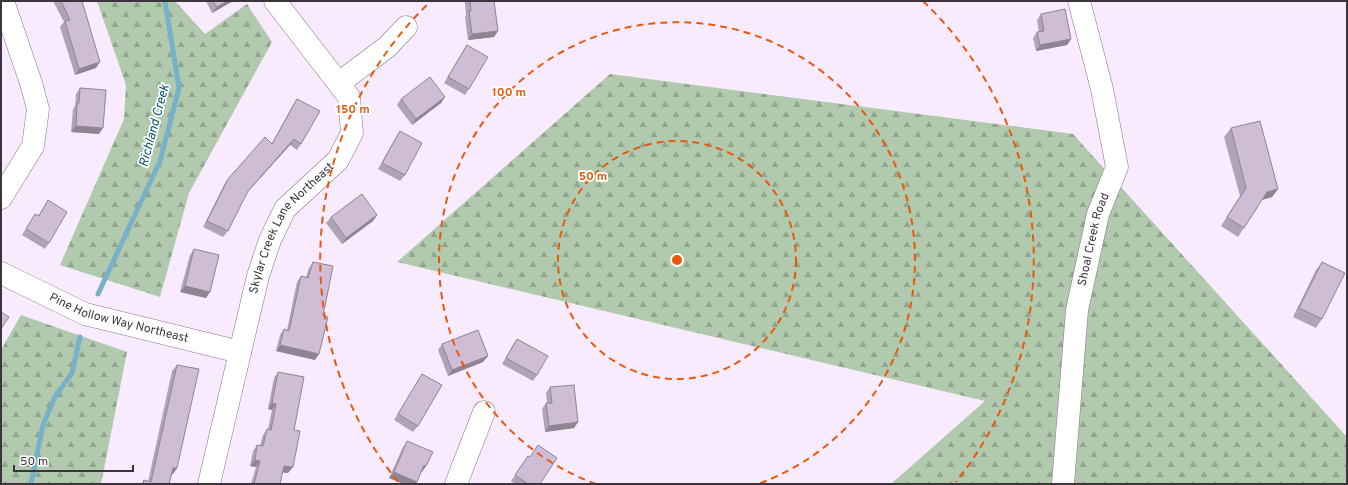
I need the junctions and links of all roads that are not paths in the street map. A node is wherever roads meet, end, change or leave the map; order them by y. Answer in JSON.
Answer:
{"nodes":[{"id":1,"x":2,"y":1,"type":"edge"},
{"id":2,"x":275,"y":1,"type":"edge"},
{"id":3,"x":1079,"y":1,"type":"edge"},
{"id":4,"x":406,"y":27,"type":"dead end"},
{"id":5,"x":340,"y":84,"type":"junction"},
{"id":6,"x":1,"y":198,"type":"edge"},
{"id":7,"x":1,"y":273,"type":"edge"},
{"id":8,"x":240,"y":352,"type":"junction"},
{"id":9,"x":484,"y":412,"type":"dead end"},
{"id":10,"x":209,"y":484,"type":"edge"},
{"id":11,"x":456,"y":484,"type":"edge"},
{"id":12,"x":1063,"y":484,"type":"edge"}],
"edges":[{"from":1,"to":6,"type":"street"},
{"from":2,"to":5,"type":"street","name":"Skylar Creek Lane Northeast"},
{"from":3,"to":12,"type":"street","name":"Shoal Creek Road"},
{"from":4,"to":5,"type":"street"},
{"from":5,"to":8,"type":"street","name":"Skylar Creek Lane Northeast"},
{"from":7,"to":8,"type":"street","name":"Pine Hollow Way Northeast"},
{"from":8,"to":10,"type":"street","name":"Skylar Creek Lane Northeast"},
{"from":9,"to":11,"type":"street"}]}
